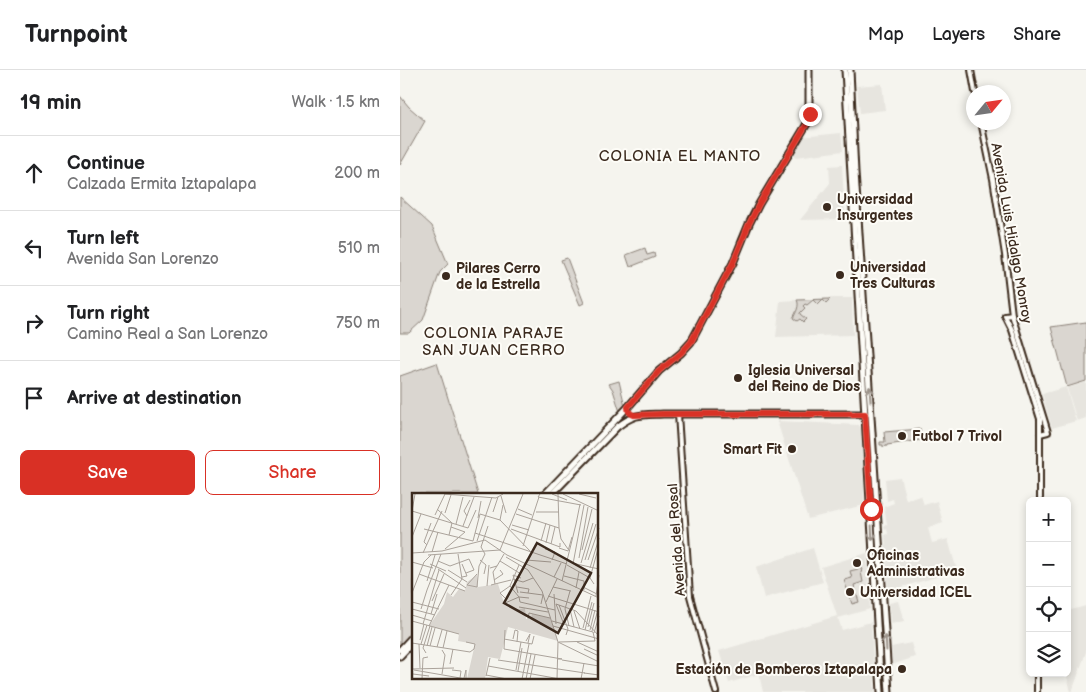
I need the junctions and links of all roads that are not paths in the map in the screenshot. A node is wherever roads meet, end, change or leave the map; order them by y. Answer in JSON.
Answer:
{"nodes":[{"id":1,"x":809,"y":70,"type":"edge"},
{"id":2,"x":845,"y":70,"type":"edge"},
{"id":3,"x":850,"y":70,"type":"edge"},
{"id":4,"x":971,"y":70,"type":"edge"},
{"id":5,"x":974,"y":85,"type":"edge"},
{"id":6,"x":983,"y":130,"type":"edge"},
{"id":7,"x":1012,"y":315,"type":"junction"},
{"id":8,"x":629,"y":411,"type":"junction"},
{"id":9,"x":678,"y":414,"type":"junction"},
{"id":10,"x":865,"y":414,"type":"junction"},
{"id":11,"x":872,"y":414,"type":"junction"},
{"id":12,"x":638,"y":415,"type":"junction"},
{"id":13,"x":1040,"y":434,"type":"junction"},
{"id":14,"x":553,"y":491,"type":"edge"},
{"id":15,"x":1040,"y":497,"type":"edge"},
{"id":16,"x":412,"y":637,"type":"edge"},
{"id":17,"x":412,"y":643,"type":"edge"},
{"id":18,"x":400,"y":650,"type":"edge"},
{"id":19,"x":400,"y":656,"type":"edge"},
{"id":20,"x":880,"y":676,"type":"junction"},
{"id":21,"x":888,"y":676,"type":"junction"},
{"id":22,"x":1037,"y":677,"type":"edge"},
{"id":23,"x":716,"y":692,"type":"edge"},
{"id":24,"x":881,"y":692,"type":"edge"},
{"id":25,"x":889,"y":692,"type":"edge"},
{"id":26,"x":1036,"y":692,"type":"edge"}],
"edges":[{"from":1,"to":8,"type":"main road"},
{"from":2,"to":10,"type":"main road"},
{"from":11,"to":3,"type":"main road","one_way":true},
{"from":4,"to":5,"type":"street"},
{"from":6,"to":7,"type":"street","name":"Avenida Luis Hidalgo Monroy"},
{"from":7,"to":13,"type":"street","name":"Avenida Luis Hidalgo Monroy"},
{"from":7,"to":13,"type":"street","name":"Avenida Luis Hidalgo Monroy"},
{"from":8,"to":12,"type":"street"},
{"from":8,"to":14,"type":"main road"},
{"from":9,"to":10,"type":"main road"},
{"from":9,"to":12,"type":"main road"},
{"from":9,"to":23,"type":"street","name":"Avenida del Rosal"},
{"from":10,"to":11,"type":"main road"},
{"from":10,"to":20,"type":"main road","one_way":true},
{"from":21,"to":11,"type":"main road","one_way":true},
{"from":12,"to":14,"type":"main road"},
{"from":13,"to":15,"type":"street","name":"Avenida Luis Hidalgo Monroy"},
{"from":16,"to":18,"type":"main road"},
{"from":17,"to":19,"type":"main road"},
{"from":20,"to":21,"type":"main road"},
{"from":20,"to":24,"type":"main road"},
{"from":21,"to":25,"type":"main road"},
{"from":22,"to":26,"type":"street"}]}
